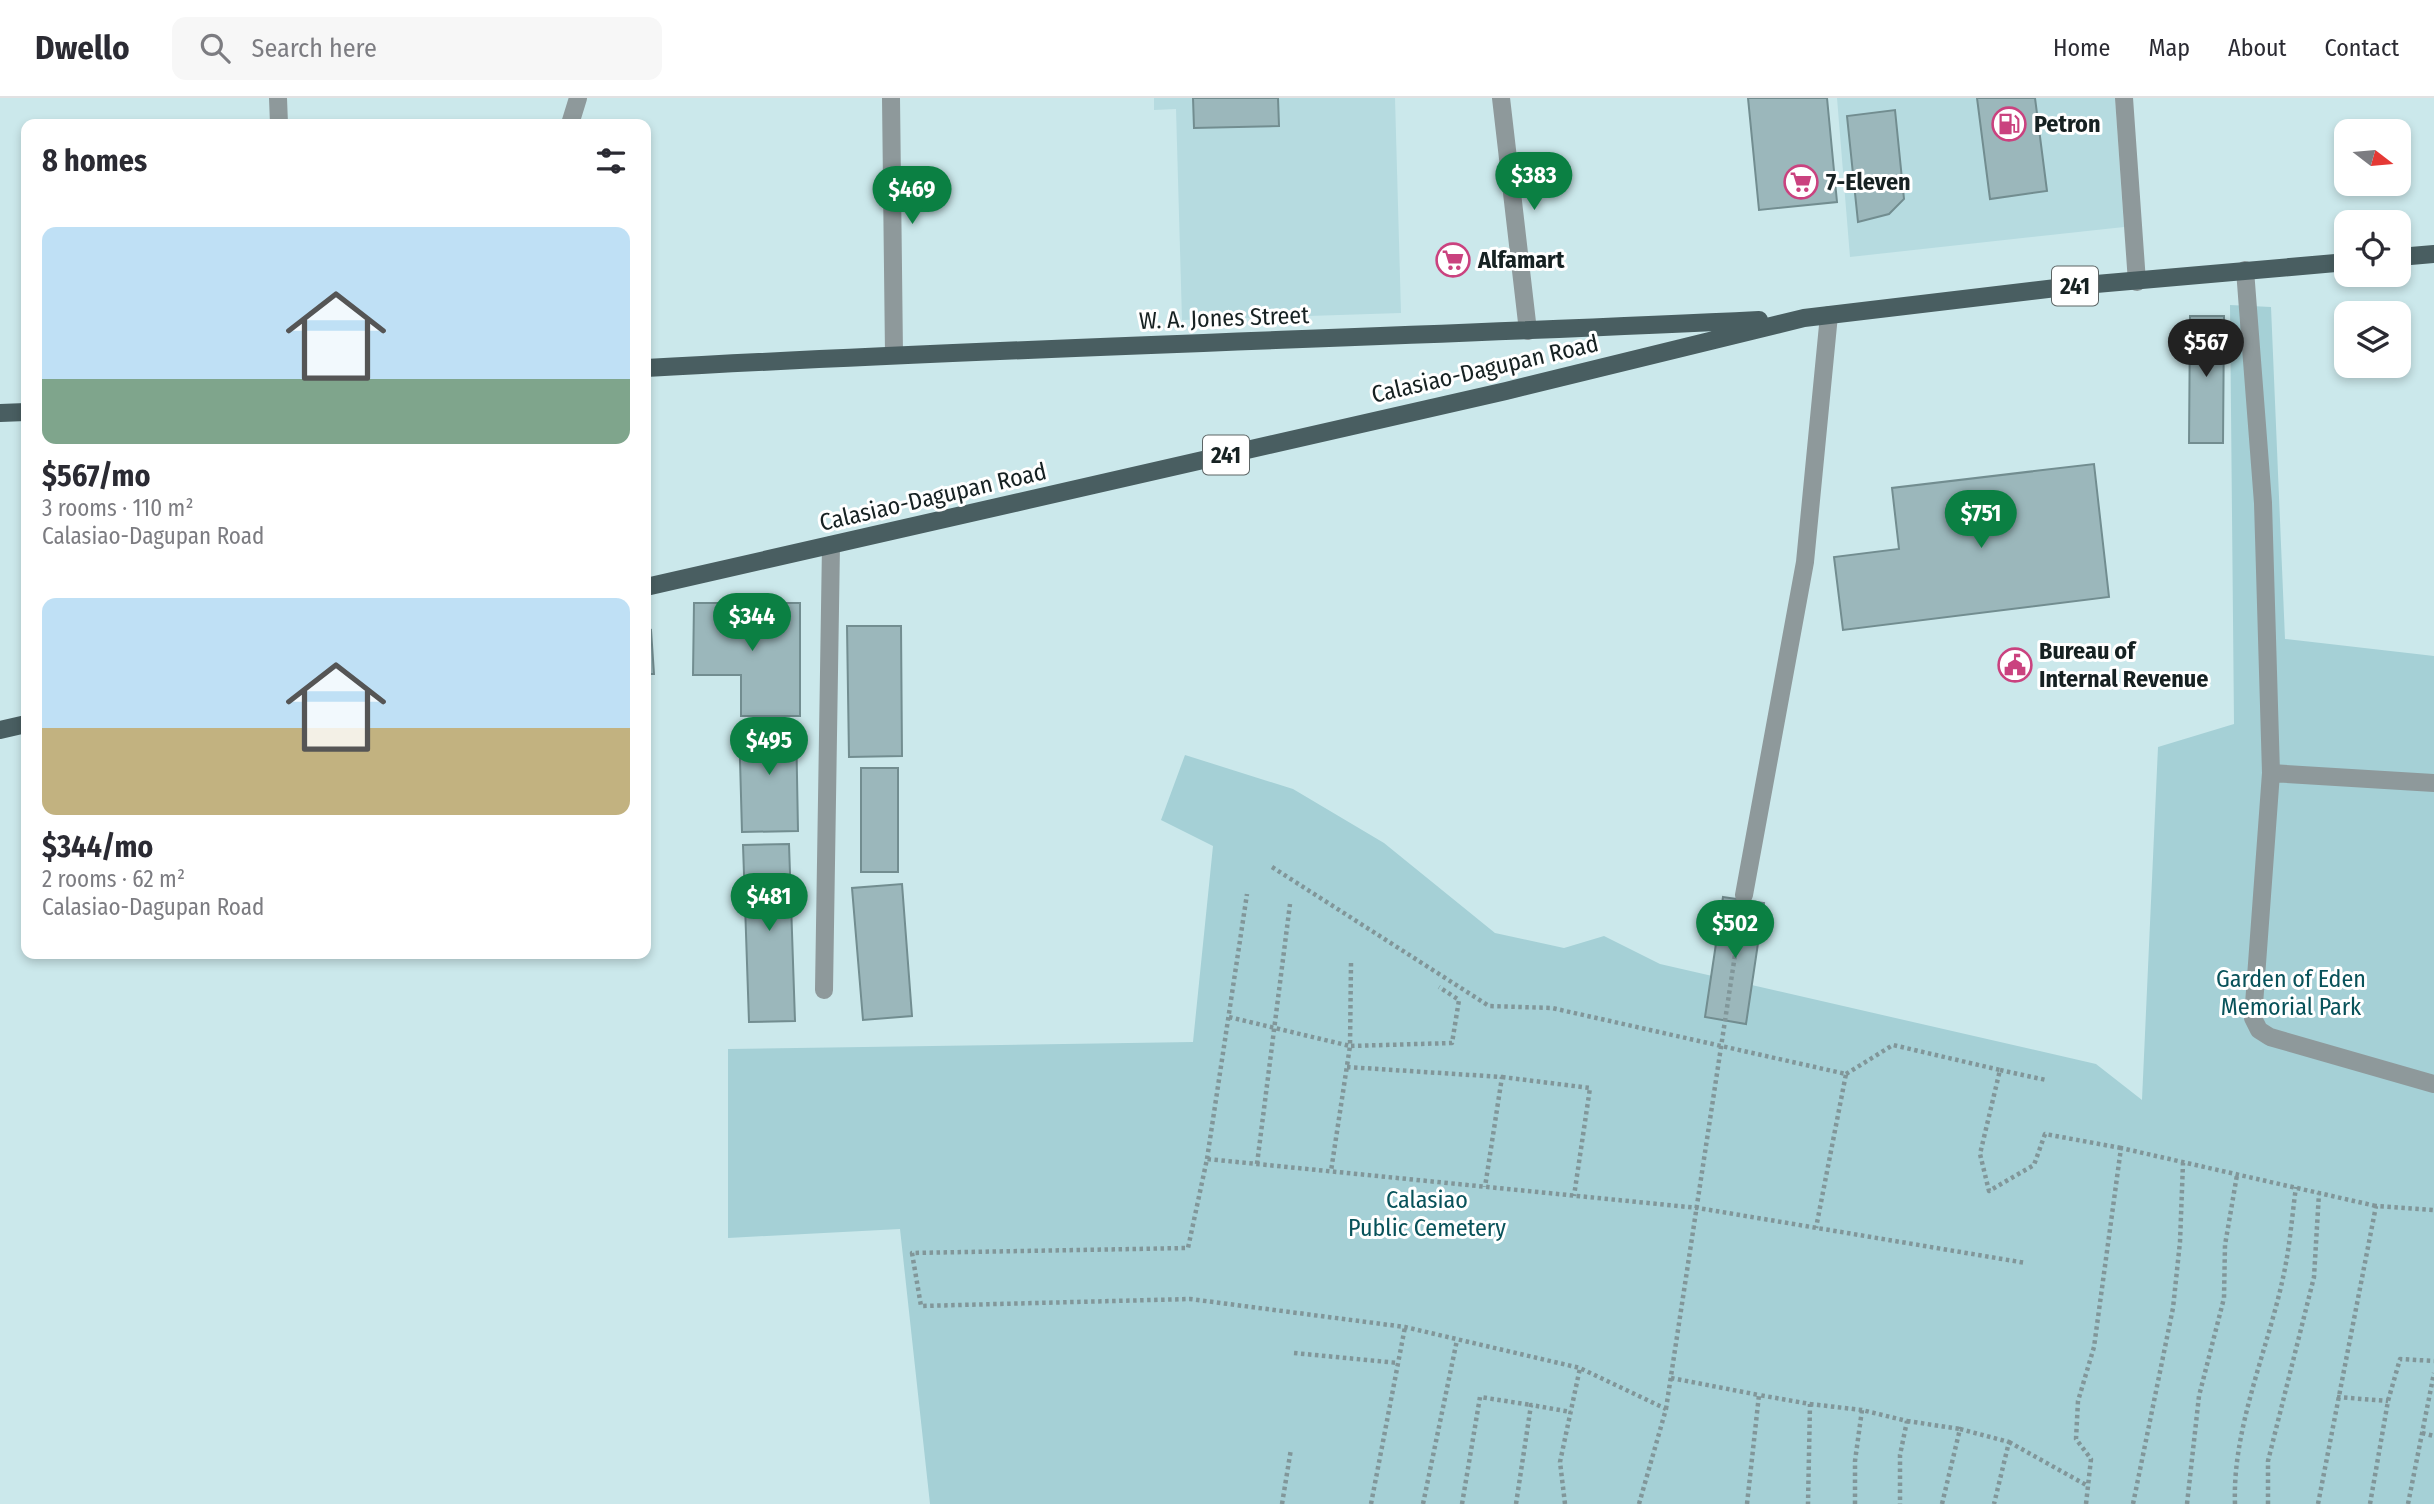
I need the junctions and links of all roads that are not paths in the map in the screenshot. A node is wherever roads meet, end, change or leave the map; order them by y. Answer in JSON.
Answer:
{"nodes":[{"id":1,"x":278,"y":98,"type":"edge"},
{"id":2,"x":578,"y":98,"type":"edge"},
{"id":3,"x":891,"y":98,"type":"edge"},
{"id":4,"x":1502,"y":98,"type":"edge"},
{"id":5,"x":2124,"y":98,"type":"edge"},
{"id":6,"x":279,"y":119,"type":"edge"},
{"id":7,"x":572,"y":119,"type":"edge"},
{"id":8,"x":2434,"y":254,"type":"edge"},
{"id":9,"x":2411,"y":256,"type":"edge"},
{"id":10,"x":2334,"y":263,"type":"edge"},
{"id":11,"x":2245,"y":270,"type":"junction"},
{"id":12,"x":2137,"y":282,"type":"junction"},
{"id":13,"x":1829,"y":315,"type":"junction"},
{"id":14,"x":1804,"y":318,"type":"junction"},
{"id":15,"x":1528,"y":331,"type":"junction"},
{"id":16,"x":894,"y":354,"type":"junction"},
{"id":17,"x":651,"y":368,"type":"edge"},
{"id":18,"x":21,"y":412,"type":"edge"},
{"id":19,"x":0,"y":414,"type":"edge"},
{"id":20,"x":831,"y":545,"type":"junction"},
{"id":21,"x":651,"y":586,"type":"edge"},
{"id":22,"x":21,"y":725,"type":"edge"},
{"id":23,"x":0,"y":730,"type":"edge"},
{"id":24,"x":2270,"y":773,"type":"junction"},
{"id":25,"x":2434,"y":783,"type":"edge"},
{"id":26,"x":1744,"y":895,"type":"road end"},
{"id":27,"x":824,"y":990,"type":"dead end"},
{"id":28,"x":2434,"y":1084,"type":"edge"}],
"edges":[{"from":1,"to":6,"type":"street"},
{"from":2,"to":7,"type":"street"},
{"from":3,"to":16,"type":"street"},
{"from":4,"to":15,"type":"street"},
{"from":5,"to":12,"type":"street"},
{"from":8,"to":9,"type":"main road"},
{"from":10,"to":11,"type":"main road","name":"Calasiao-Dagupan Road","number":"241"},
{"from":11,"to":12,"type":"main road","name":"Calasiao-Dagupan Road","number":"241"},
{"from":11,"to":24,"type":"street"},
{"from":12,"to":13,"type":"main road","name":"Calasiao-Dagupan Road","number":"241"},
{"from":13,"to":14,"type":"main road","name":"Calasiao-Dagupan Road","number":"241"},
{"from":13,"to":26,"type":"street"},
{"from":14,"to":15,"type":"main road","name":"W. A. Jones Street"},
{"from":14,"to":20,"type":"main road","name":"Calasiao-Dagupan Road","number":"241"},
{"from":15,"to":16,"type":"main road","name":"W. A. Jones Street"},
{"from":16,"to":17,"type":"main road","name":"W. A. Jones Street"},
{"from":18,"to":19,"type":"main road"},
{"from":20,"to":21,"type":"main road","name":"Calasiao-Dagupan Road","number":"241"},
{"from":20,"to":27,"type":"street"},
{"from":22,"to":23,"type":"main road"},
{"from":24,"to":25,"type":"street"},
{"from":24,"to":28,"type":"street"}]}
